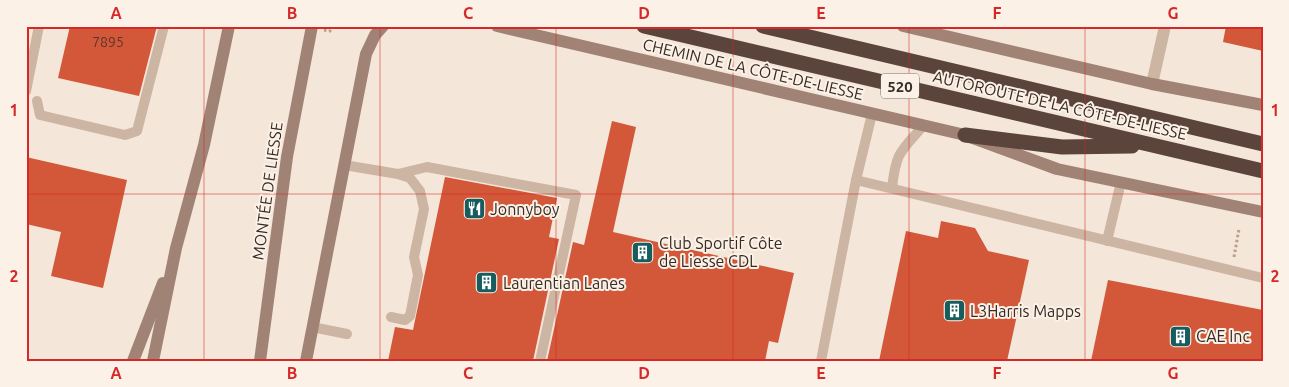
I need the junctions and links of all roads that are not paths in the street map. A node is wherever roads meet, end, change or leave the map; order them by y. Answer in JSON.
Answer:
{"nodes":[{"id":1,"x":39,"y":26,"type":"edge"},
{"id":2,"x":164,"y":26,"type":"edge"},
{"id":3,"x":229,"y":26,"type":"edge"},
{"id":4,"x":312,"y":26,"type":"edge"},
{"id":5,"x":383,"y":26,"type":"edge"},
{"id":6,"x":497,"y":26,"type":"edge"},
{"id":7,"x":644,"y":26,"type":"edge"},
{"id":8,"x":763,"y":26,"type":"edge"},
{"id":9,"x":903,"y":26,"type":"edge"},
{"id":10,"x":1165,"y":26,"type":"edge"},
{"id":11,"x":1152,"y":84,"type":"junction"},
{"id":12,"x":26,"y":90,"type":"edge"},
{"id":13,"x":37,"y":101,"type":"dead end"},
{"id":14,"x":1263,"y":105,"type":"edge"},
{"id":15,"x":872,"y":114,"type":"junction"},
{"id":16,"x":924,"y":126,"type":"junction"},
{"id":17,"x":965,"y":135,"type":"junction"},
{"id":18,"x":1263,"y":144,"type":"edge"},
{"id":19,"x":1156,"y":146,"type":"junction"},
{"id":20,"x":344,"y":165,"type":"junction"},
{"id":21,"x":1263,"y":171,"type":"edge"},
{"id":22,"x":398,"y":174,"type":"junction"},
{"id":23,"x":856,"y":180,"type":"junction"},
{"id":24,"x":1121,"y":182,"type":"junction"},
{"id":25,"x":892,"y":188,"type":"junction"},
{"id":26,"x":1263,"y":212,"type":"edge"},
{"id":27,"x":1107,"y":241,"type":"junction"},
{"id":28,"x":176,"y":248,"type":"junction"},
{"id":29,"x":1263,"y":278,"type":"edge"},
{"id":30,"x":391,"y":317,"type":"dead end"},
{"id":31,"x":312,"y":327,"type":"junction"},
{"id":32,"x":347,"y":334,"type":"dead end"},
{"id":33,"x":133,"y":361,"type":"edge"},
{"id":34,"x":153,"y":361,"type":"edge"},
{"id":35,"x":260,"y":361,"type":"edge"},
{"id":36,"x":306,"y":361,"type":"edge"},
{"id":37,"x":540,"y":361,"type":"edge"},
{"id":38,"x":821,"y":361,"type":"edge"}],
"edges":[{"from":1,"to":12,"type":"lane"},
{"from":2,"to":13,"type":"lane"},
{"from":3,"to":28,"type":"main road"},
{"from":4,"to":35,"type":"main road","name":"MONTÉE DE LIESSE"},
{"from":5,"to":20,"type":"main road"},
{"from":6,"to":15,"type":"main road","name":"CHEMIN DE LA CÔTE-DE-LIESSE"},
{"from":7,"to":19,"type":"highway","name":"AUTOROUTE DE LA CÔTE-DE-LIESSE","number":"520"},
{"from":8,"to":18,"type":"highway","name":"AUTOROUTE DE LA CÔTE-DE-LIESSE","number":"520"},
{"from":9,"to":11,"type":"main road"},
{"from":10,"to":11,"type":"street"},
{"from":11,"to":14,"type":"main road"},
{"from":15,"to":16,"type":"main road","name":"CHEMIN DE LA CÔTE-DE-LIESSE"},
{"from":15,"to":23,"type":"lane"},
{"from":16,"to":17,"type":"main road","name":"CHEMIN DE LA CÔTE-DE-LIESSE"},
{"from":16,"to":25,"type":"lane"},
{"from":17,"to":19,"type":"highway"},
{"from":17,"to":24,"type":"main road","name":"CHEMIN DE LA CÔTE-DE-LIESSE"},
{"from":19,"to":21,"type":"highway","name":"AUTOROUTE DE LA CÔTE-DE-LIESSE","number":"520"},
{"from":20,"to":22,"type":"lane"},
{"from":20,"to":31,"type":"main road"},
{"from":22,"to":30,"type":"lane"},
{"from":22,"to":37,"type":"lane"},
{"from":23,"to":25,"type":"lane"},
{"from":23,"to":38,"type":"lane"},
{"from":24,"to":26,"type":"main road","name":"CHEMIN DE LA CÔTE-DE-LIESSE"},
{"from":24,"to":27,"type":"lane"},
{"from":25,"to":27,"type":"lane"},
{"from":27,"to":29,"type":"lane"},
{"from":28,"to":33,"type":"main road"},
{"from":28,"to":34,"type":"main road"},
{"from":31,"to":32,"type":"lane"},
{"from":31,"to":36,"type":"main road"}]}
